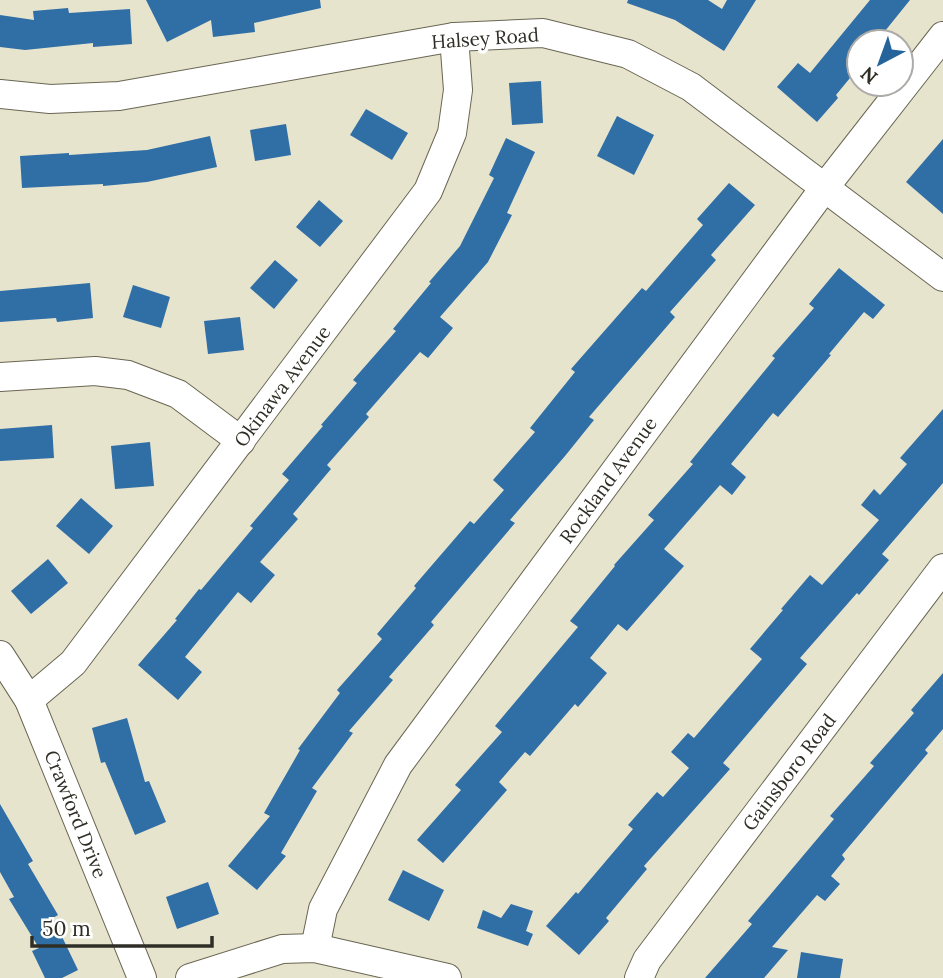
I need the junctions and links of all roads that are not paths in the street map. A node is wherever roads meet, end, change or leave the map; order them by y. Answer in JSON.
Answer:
{"nodes":[{"id":1,"x":943,"y":36,"type":"edge"},
{"id":2,"x":454,"y":37,"type":"junction"},
{"id":3,"x":0,"y":94,"type":"edge"},
{"id":4,"x":825,"y":187,"type":"junction"},
{"id":5,"x":943,"y":277,"type":"edge"},
{"id":6,"x":0,"y":377,"type":"edge"},
{"id":7,"x":241,"y":441,"type":"junction"},
{"id":8,"x":943,"y":568,"type":"edge"},
{"id":9,"x":0,"y":655,"type":"edge"},
{"id":10,"x":29,"y":700,"type":"junction"},
{"id":11,"x":315,"y":948,"type":"junction"},
{"id":12,"x":142,"y":978,"type":"edge"},
{"id":13,"x":190,"y":978,"type":"edge"},
{"id":14,"x":447,"y":978,"type":"edge"},
{"id":15,"x":639,"y":978,"type":"edge"}],
"edges":[{"from":1,"to":4,"type":"street","name":"Rockland Avenue"},
{"from":2,"to":3,"type":"street","name":"Halsey Road"},
{"from":2,"to":4,"type":"street","name":"Halsey Road"},
{"from":2,"to":7,"type":"street","name":"Okinawa Avenue"},
{"from":4,"to":5,"type":"street","name":"Halsey Road"},
{"from":4,"to":11,"type":"street","name":"Rockland Avenue"},
{"from":6,"to":7,"type":"street"},
{"from":7,"to":10,"type":"street","name":"Okinawa Avenue"},
{"from":8,"to":15,"type":"street","name":"Gainsboro Road"},
{"from":9,"to":10,"type":"street","name":"Crawford Drive"},
{"from":10,"to":12,"type":"street","name":"Crawford Drive"},
{"from":11,"to":13,"type":"street"},
{"from":11,"to":14,"type":"street"}]}
